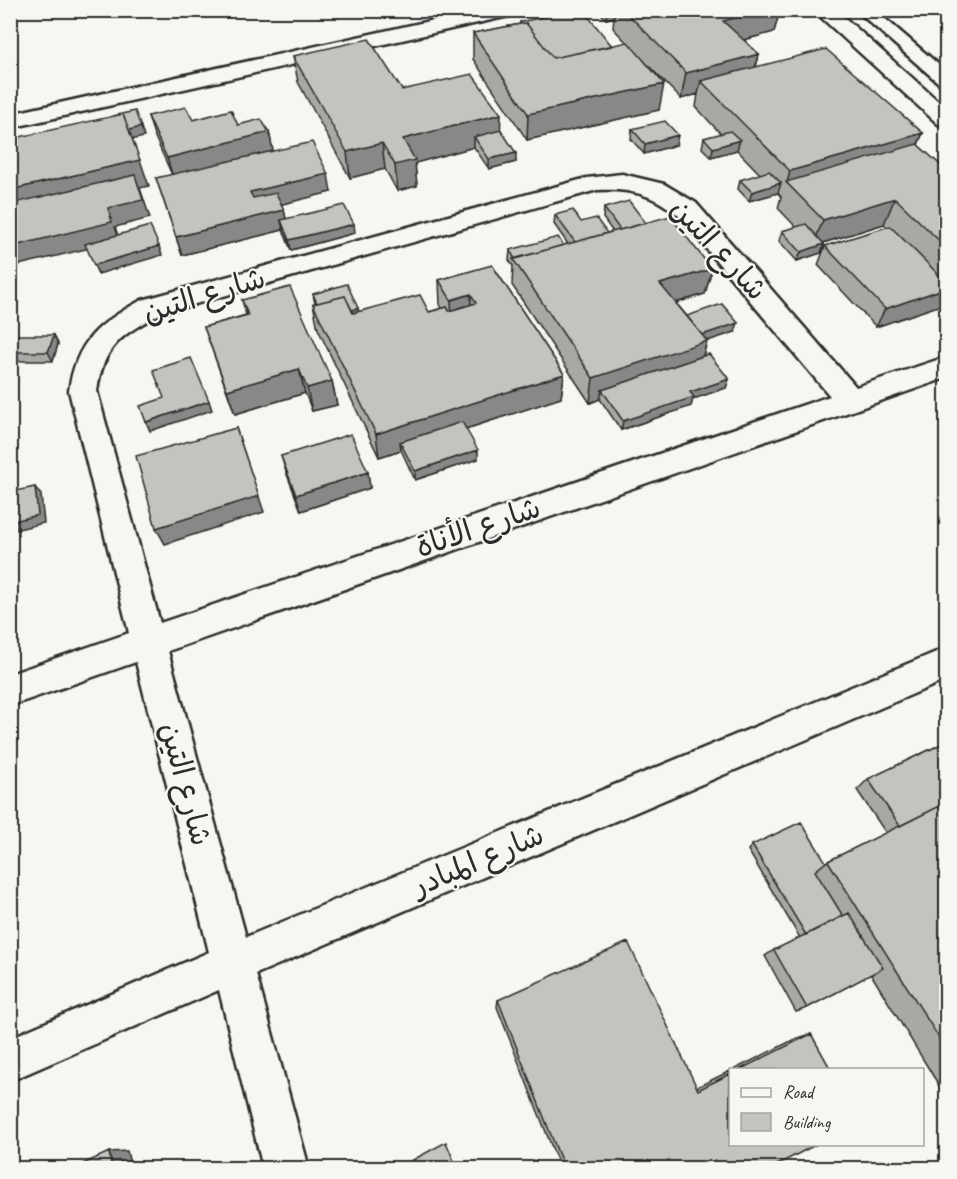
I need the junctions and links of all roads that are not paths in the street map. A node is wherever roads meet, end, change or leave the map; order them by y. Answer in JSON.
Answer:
{"nodes":[{"id":1,"x":508,"y":10,"type":"edge"},
{"id":2,"x":823,"y":10,"type":"edge"},
{"id":3,"x":864,"y":10,"type":"edge"},
{"id":4,"x":946,"y":80,"type":"edge"},
{"id":5,"x":946,"y":119,"type":"edge"},
{"id":6,"x":10,"y":121,"type":"edge"},
{"id":7,"x":946,"y":367,"type":"edge"},
{"id":8,"x":850,"y":399,"type":"junction"},
{"id":9,"x":148,"y":641,"type":"junction"},
{"id":10,"x":946,"y":664,"type":"edge"},
{"id":11,"x":10,"y":690,"type":"edge"},
{"id":12,"x":232,"y":963,"type":"junction"},
{"id":13,"x":10,"y":1060,"type":"edge"},
{"id":14,"x":286,"y":1168,"type":"edge"}],
"edges":[{"from":1,"to":6,"type":"street"},
{"from":2,"to":5,"type":"street"},
{"from":3,"to":4,"type":"lane"},
{"from":7,"to":8,"type":"street","name":"شارع الأناة"},
{"from":8,"to":9,"type":"street","name":"شارع الأناة"},
{"from":8,"to":9,"type":"street","name":"شارع التين"},
{"from":9,"to":11,"type":"street","name":"شارع الأناة"},
{"from":9,"to":12,"type":"street","name":"شارع التين"},
{"from":10,"to":12,"type":"street","name":"شارع المبادر"},
{"from":12,"to":13,"type":"street","name":"شارع المبادر"},
{"from":12,"to":14,"type":"street","name":"شارع التين"}]}
